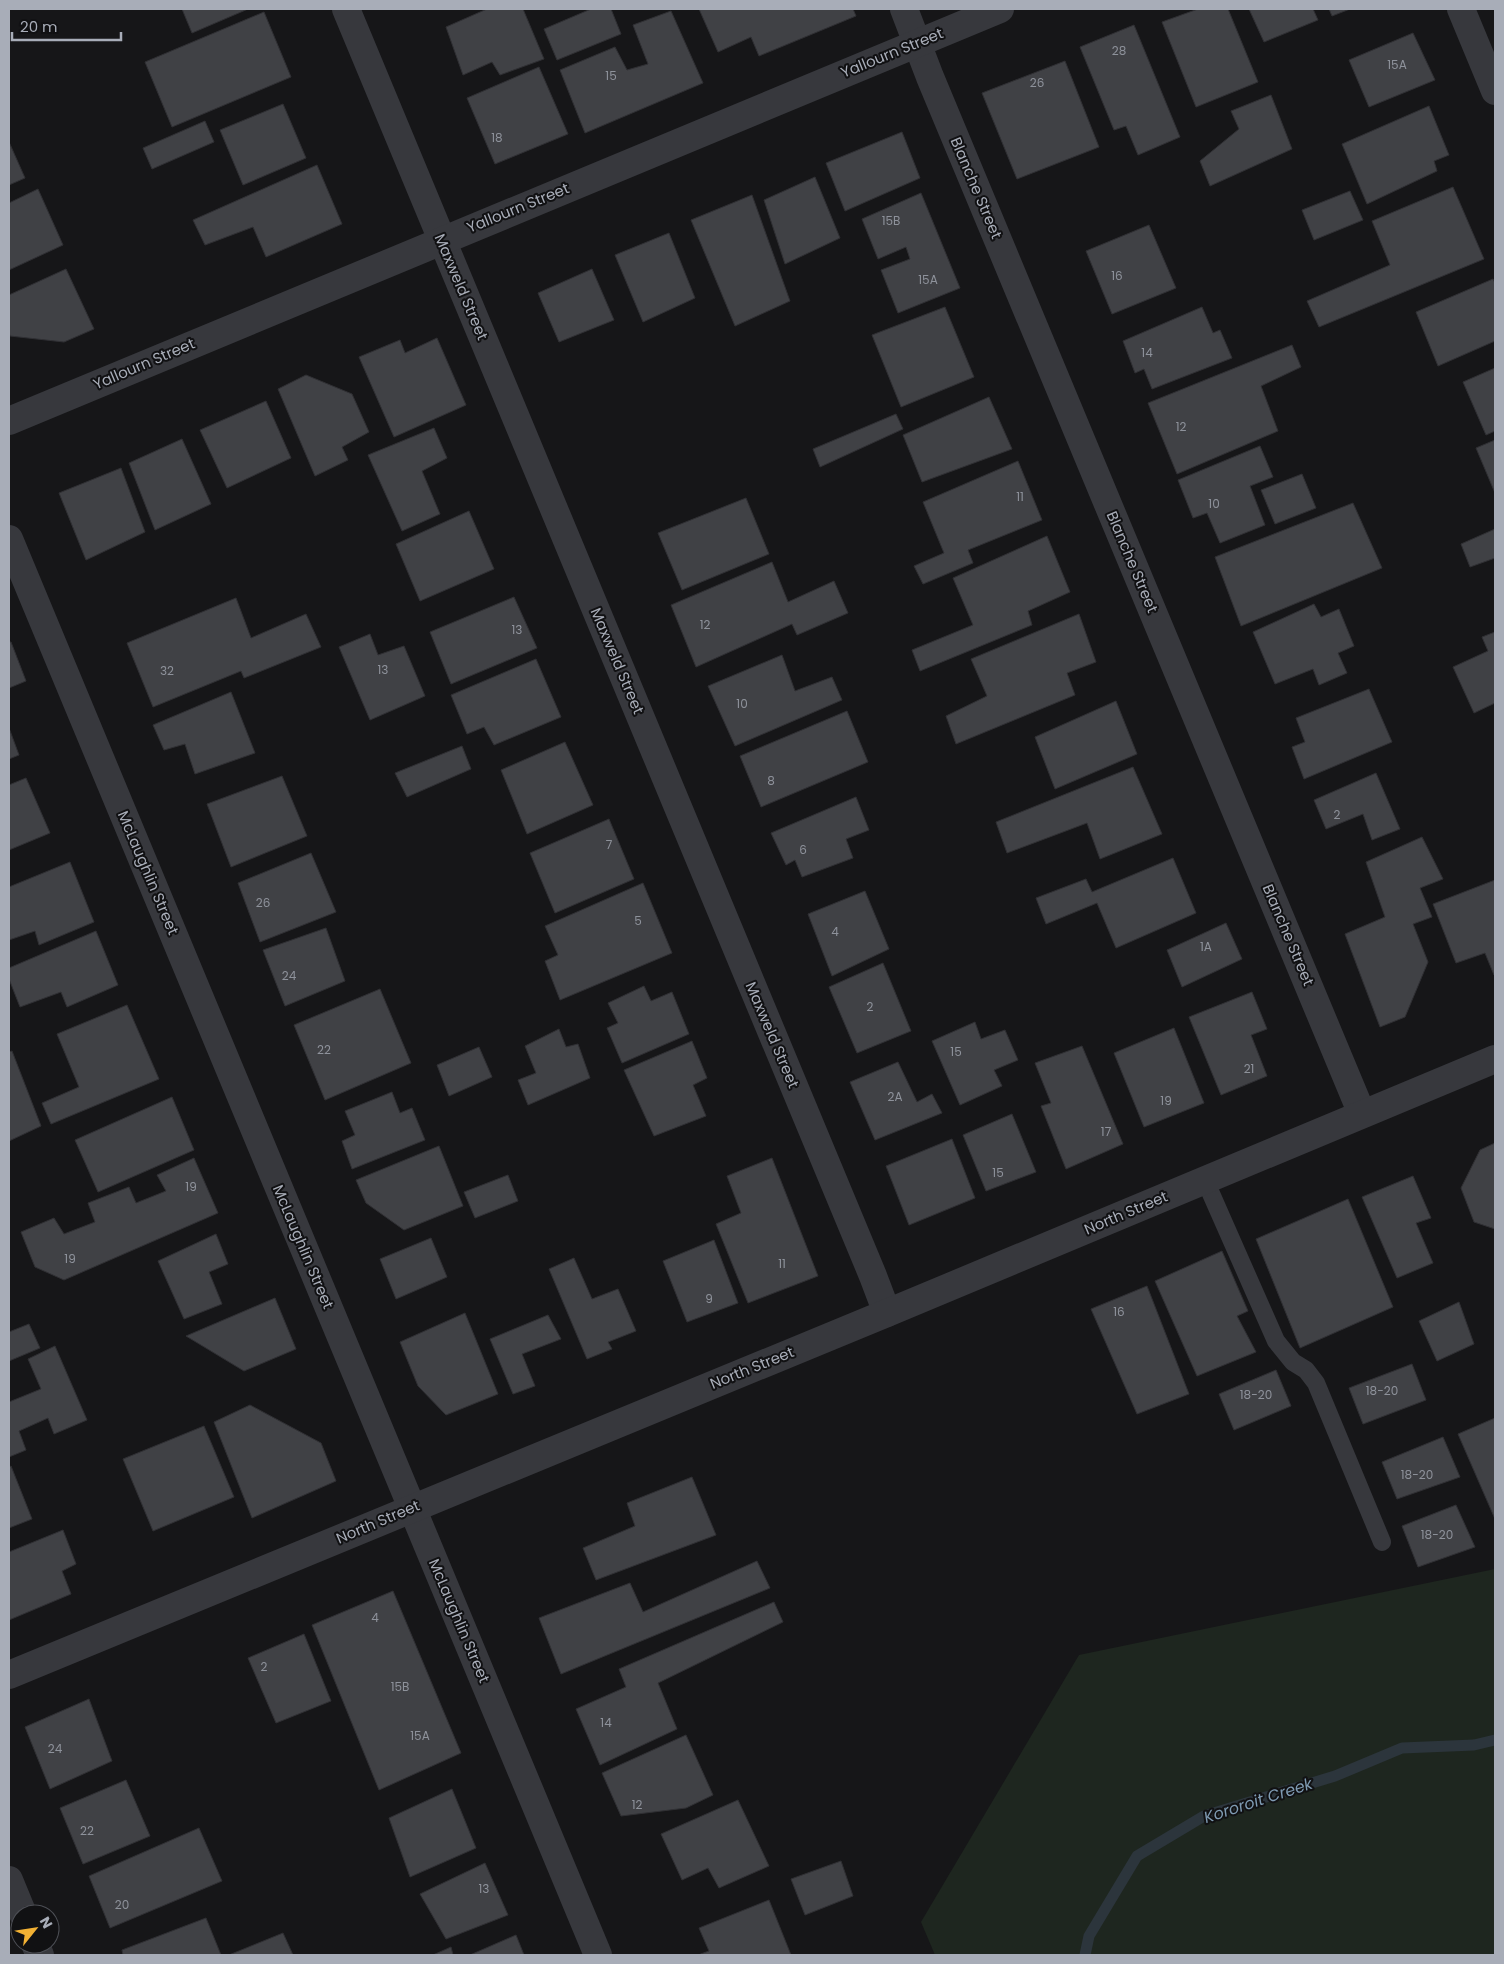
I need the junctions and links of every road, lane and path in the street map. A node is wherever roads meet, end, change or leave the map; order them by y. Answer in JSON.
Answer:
{"nodes":[{"id":1,"x":346,"y":9,"type":"edge"},
{"id":2,"x":904,"y":9,"type":"edge"},
{"id":3,"x":1000,"y":9,"type":"edge"},
{"id":4,"x":1461,"y":9,"type":"edge"},
{"id":5,"x":916,"y":43,"type":"junction"},
{"id":6,"x":1495,"y":91,"type":"edge"},
{"id":7,"x":442,"y":240,"type":"junction"},
{"id":8,"x":9,"y":421,"type":"edge"},
{"id":9,"x":9,"y":539,"type":"edge"},
{"id":10,"x":1495,"y":1059,"type":"edge"},
{"id":11,"x":1362,"y":1114,"type":"junction"},
{"id":12,"x":1205,"y":1180,"type":"junction"},
{"id":13,"x":887,"y":1313,"type":"junction"},
{"id":14,"x":412,"y":1508,"type":"junction"},
{"id":15,"x":1382,"y":1542,"type":"dead end"},
{"id":16,"x":9,"y":1675,"type":"edge"},
{"id":17,"x":9,"y":1880,"type":"edge"},
{"id":18,"x":19,"y":1904,"type":"edge"},
{"id":19,"x":598,"y":1955,"type":"edge"}],
"edges":[{"from":1,"to":7,"type":"street","name":"Maxweld Street"},
{"from":2,"to":5,"type":"street","name":"Blanche Street"},
{"from":3,"to":5,"type":"street","name":"Yallourn Street"},
{"from":4,"to":6,"type":"street"},
{"from":5,"to":7,"type":"street","name":"Yallourn Street"},
{"from":5,"to":11,"type":"street","name":"Blanche Street"},
{"from":7,"to":8,"type":"street","name":"Yallourn Street"},
{"from":7,"to":13,"type":"street","name":"Maxweld Street"},
{"from":9,"to":14,"type":"street","name":"McLaughlin Street"},
{"from":10,"to":11,"type":"street","name":"North Street"},
{"from":11,"to":12,"type":"street","name":"North Street"},
{"from":12,"to":13,"type":"street","name":"North Street"},
{"from":12,"to":15,"type":"lane"},
{"from":13,"to":14,"type":"street","name":"North Street"},
{"from":14,"to":16,"type":"street","name":"North Street"},
{"from":14,"to":19,"type":"street","name":"McLaughlin Street"},
{"from":17,"to":18,"type":"street"}]}
